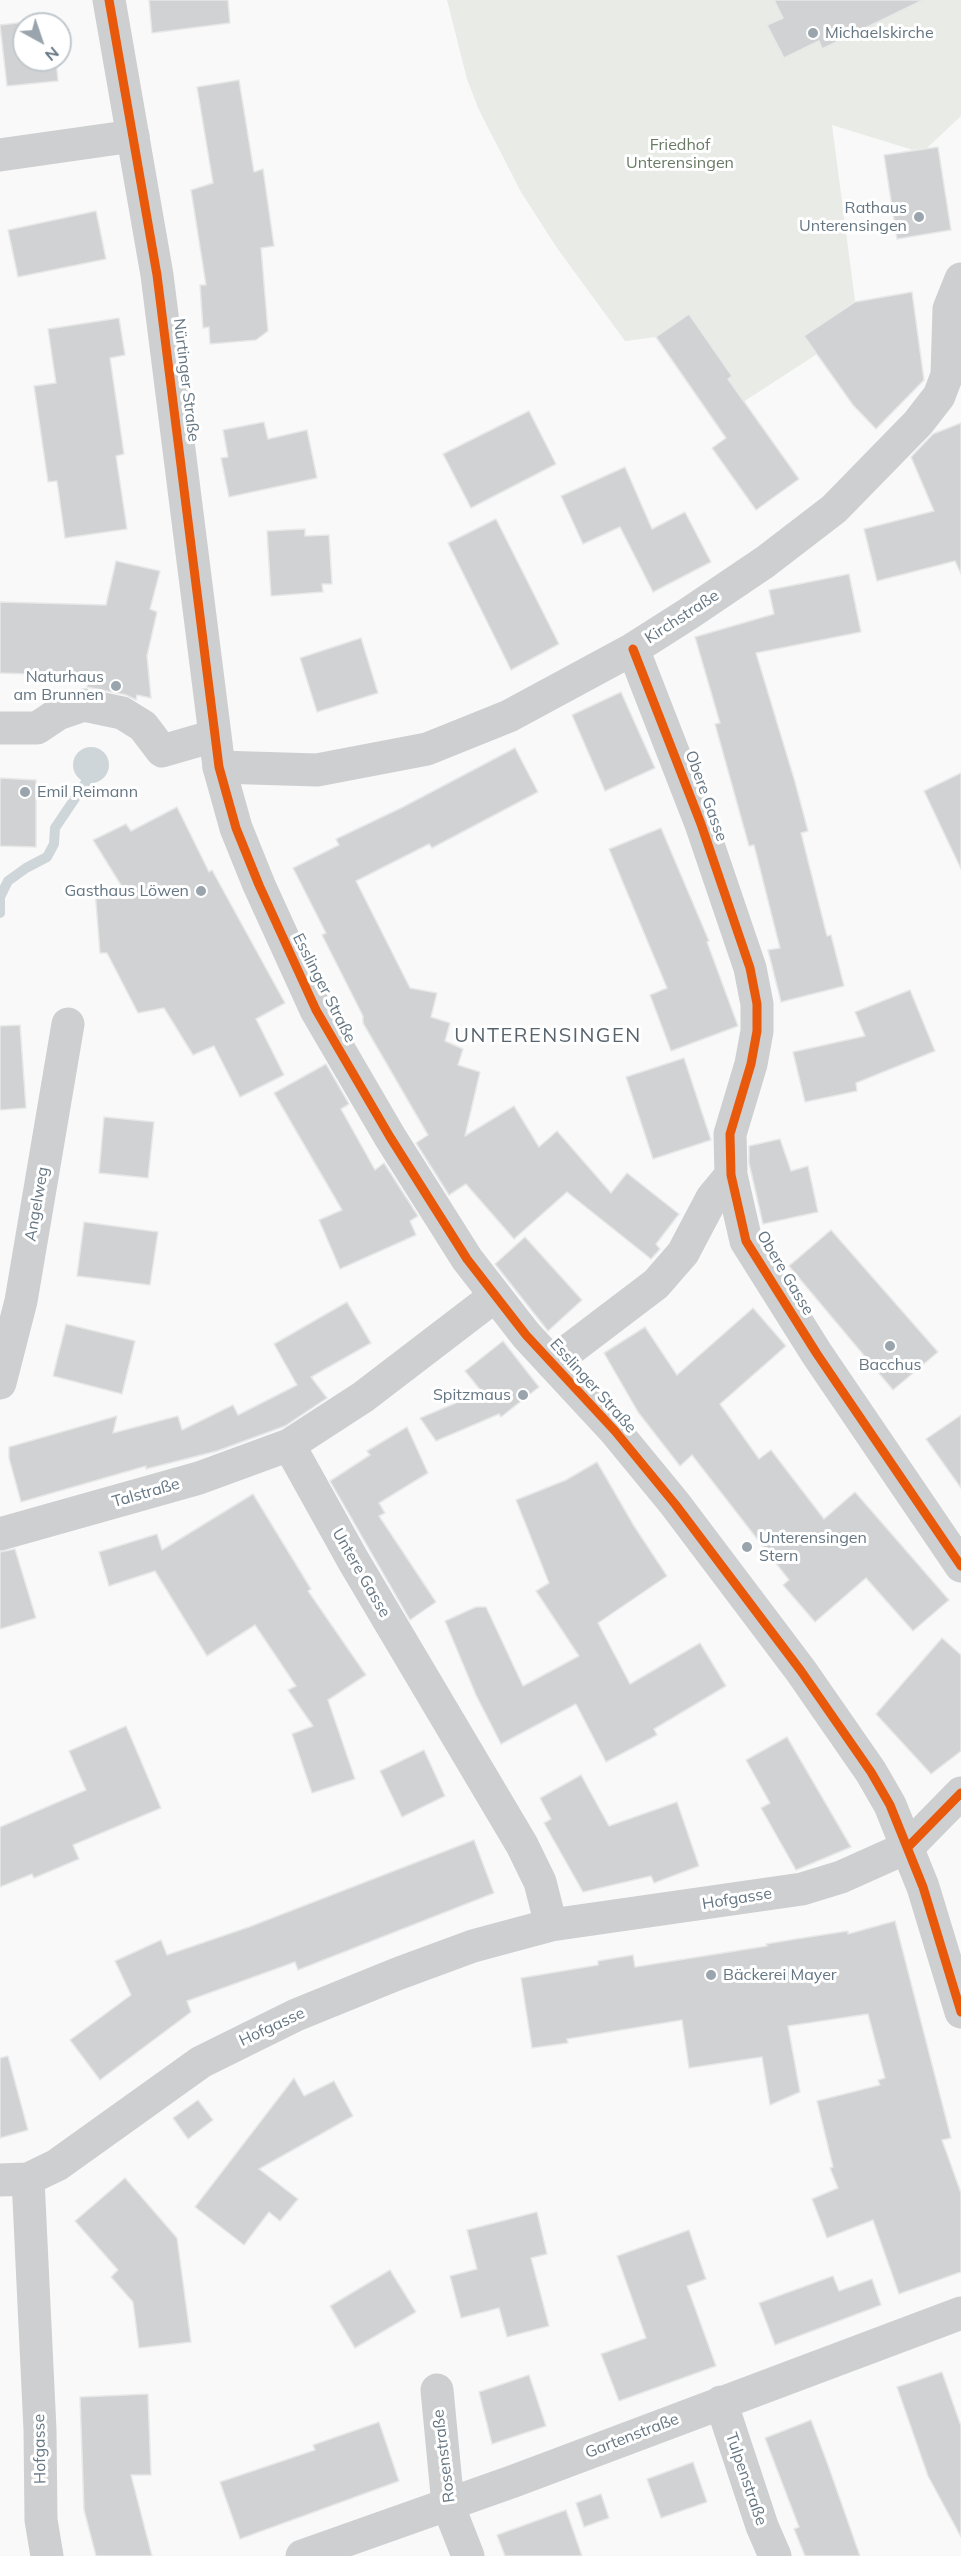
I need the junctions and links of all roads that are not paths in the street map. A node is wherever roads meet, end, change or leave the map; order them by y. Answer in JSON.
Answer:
{"nodes":[{"id":1,"x":109,"y":0,"type":"edge"},
{"id":2,"x":133,"y":136,"type":"junction"},
{"id":3,"x":0,"y":155,"type":"edge"},
{"id":4,"x":961,"y":279,"type":"edge"},
{"id":5,"x":633,"y":649,"type":"junction"},
{"id":6,"x":0,"y":728,"type":"edge"},
{"id":7,"x":217,"y":751,"type":"junction"},
{"id":8,"x":68,"y":1024,"type":"dead end"},
{"id":9,"x":731,"y":1175,"type":"junction"},
{"id":10,"x":495,"y":1296,"type":"junction"},
{"id":11,"x":552,"y":1363,"type":"junction"},
{"id":12,"x":0,"y":1383,"type":"edge"},
{"id":13,"x":289,"y":1445,"type":"junction"},
{"id":14,"x":0,"y":1534,"type":"edge"},
{"id":15,"x":961,"y":1566,"type":"edge"},
{"id":16,"x":961,"y":1792,"type":"edge"},
{"id":17,"x":908,"y":1847,"type":"junction"},
{"id":18,"x":551,"y":1925,"type":"junction"},
{"id":19,"x":961,"y":2013,"type":"edge"},
{"id":20,"x":14,"y":2180,"type":"edge"},
{"id":21,"x":960,"y":2316,"type":"edge"},
{"id":22,"x":436,"y":2390,"type":"dead end"},
{"id":23,"x":721,"y":2402,"type":"junction"},
{"id":24,"x":448,"y":2505,"type":"junction"},
{"id":25,"x":46,"y":2556,"type":"edge"},
{"id":26,"x":302,"y":2556,"type":"edge"},
{"id":27,"x":468,"y":2556,"type":"edge"},
{"id":28,"x":775,"y":2556,"type":"edge"}],
"edges":[{"from":1,"to":2,"type":"street","name":"Nürtinger Straße"},
{"from":2,"to":3,"type":"street"},
{"from":2,"to":7,"type":"street","name":"Nürtinger Straße"},
{"from":4,"to":5,"type":"street","name":"Kirchstraße"},
{"from":5,"to":7,"type":"street","name":"Kirchstraße"},
{"from":5,"to":9,"type":"street","name":"Obere Gasse"},
{"from":6,"to":7,"type":"street","name":"Kirchstraße"},
{"from":7,"to":10,"type":"street","name":"Esslinger Straße"},
{"from":8,"to":12,"type":"street","name":"Angelweg"},
{"from":9,"to":11,"type":"street"},
{"from":9,"to":15,"type":"street","name":"Obere Gasse"},
{"from":10,"to":11,"type":"street","name":"Esslinger Straße"},
{"from":10,"to":13,"type":"street"},
{"from":11,"to":17,"type":"street","name":"Esslinger Straße"},
{"from":13,"to":14,"type":"street","name":"Talstraße"},
{"from":13,"to":18,"type":"street","name":"Untere Gasse"},
{"from":16,"to":17,"type":"street"},
{"from":17,"to":18,"type":"street","name":"Hofgasse"},
{"from":17,"to":19,"type":"street","name":"Esslinger Straße"},
{"from":18,"to":20,"type":"street","name":"Hofgasse"},
{"from":20,"to":25,"type":"street","name":"Hofgasse"},
{"from":21,"to":23,"type":"street","name":"Gartenstraße"},
{"from":22,"to":24,"type":"street","name":"Rosenstraße"},
{"from":23,"to":24,"type":"street","name":"Gartenstraße"},
{"from":23,"to":28,"type":"street","name":"Tulpenstraße"},
{"from":24,"to":26,"type":"street","name":"Gartenstraße"},
{"from":24,"to":27,"type":"street","name":"Rosenstraße"}]}
